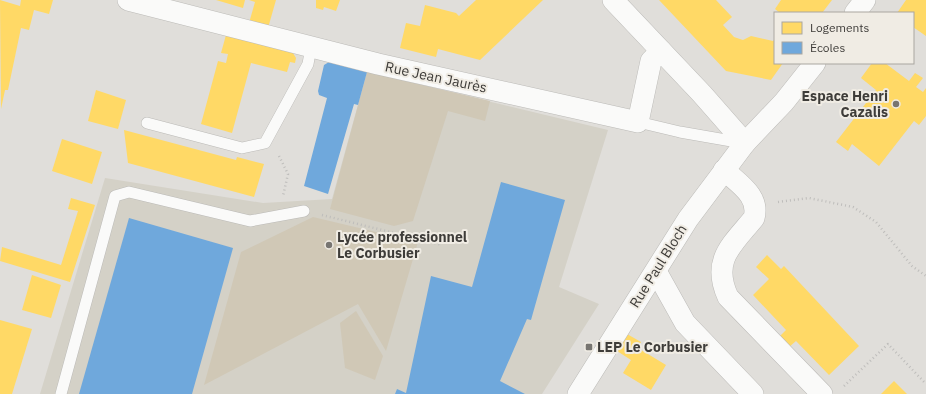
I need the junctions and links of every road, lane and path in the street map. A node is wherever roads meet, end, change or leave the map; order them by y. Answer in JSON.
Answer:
{"nodes":[{"id":1,"x":613,"y":0,"type":"edge"},
{"id":2,"x":865,"y":0,"type":"edge"},
{"id":3,"x":134,"y":1,"type":"edge"},
{"id":4,"x":856,"y":12,"type":"edge"},
{"id":5,"x":311,"y":47,"type":"junction"},
{"id":6,"x":661,"y":51,"type":"junction"},
{"id":7,"x":814,"y":64,"type":"edge"},
{"id":8,"x":638,"y":122,"type":"junction"},
{"id":9,"x":147,"y":123,"type":"dead end"},
{"id":10,"x":745,"y":143,"type":"junction"},
{"id":11,"x":724,"y":170,"type":"junction"},
{"id":12,"x":288,"y":174,"type":"dead end"},
{"id":13,"x":282,"y":199,"type":"dead end"},
{"id":14,"x":755,"y":205,"type":"junction"},
{"id":15,"x":304,"y":211,"type":"joint"},
{"id":16,"x":442,"y":245,"type":"dead end"},
{"id":17,"x":656,"y":271,"type":"junction"},
{"id":18,"x":926,"y":276,"type":"edge"},
{"id":19,"x":926,"y":384,"type":"edge"},
{"id":20,"x":831,"y":392,"type":"edge"},
{"id":21,"x":61,"y":394,"type":"edge"},
{"id":22,"x":578,"y":394,"type":"edge"},
{"id":23,"x":753,"y":394,"type":"edge"}],
"edges":[{"from":1,"to":6,"type":"street"},
{"from":2,"to":4,"type":"street"},
{"from":3,"to":5,"type":"street","name":"Rue Jean Jaurès"},
{"from":5,"to":8,"type":"street","name":"Rue Jean Jaurès"},
{"from":5,"to":9,"type":"lane"},
{"from":6,"to":8,"type":"street"},
{"from":6,"to":10,"type":"street"},
{"from":7,"to":10,"type":"street","name":"Rue Paul Bloch"},
{"from":8,"to":10,"type":"lane","name":"Rue Jean Jaurès"},
{"from":10,"to":11,"type":"street","name":"Rue Paul Bloch"},
{"from":11,"to":14,"type":"street"},
{"from":11,"to":17,"type":"street","name":"Rue Paul Bloch"},
{"from":12,"to":13,"type":"path"},
{"from":14,"to":18,"type":"path"},
{"from":14,"to":20,"type":"street"},
{"from":15,"to":16,"type":"path"},
{"from":15,"to":21,"type":"lane"},
{"from":17,"to":22,"type":"street","name":"Rue Paul Bloch"},
{"from":17,"to":23,"type":"street"},
{"from":19,"to":20,"type":"path"}]}
